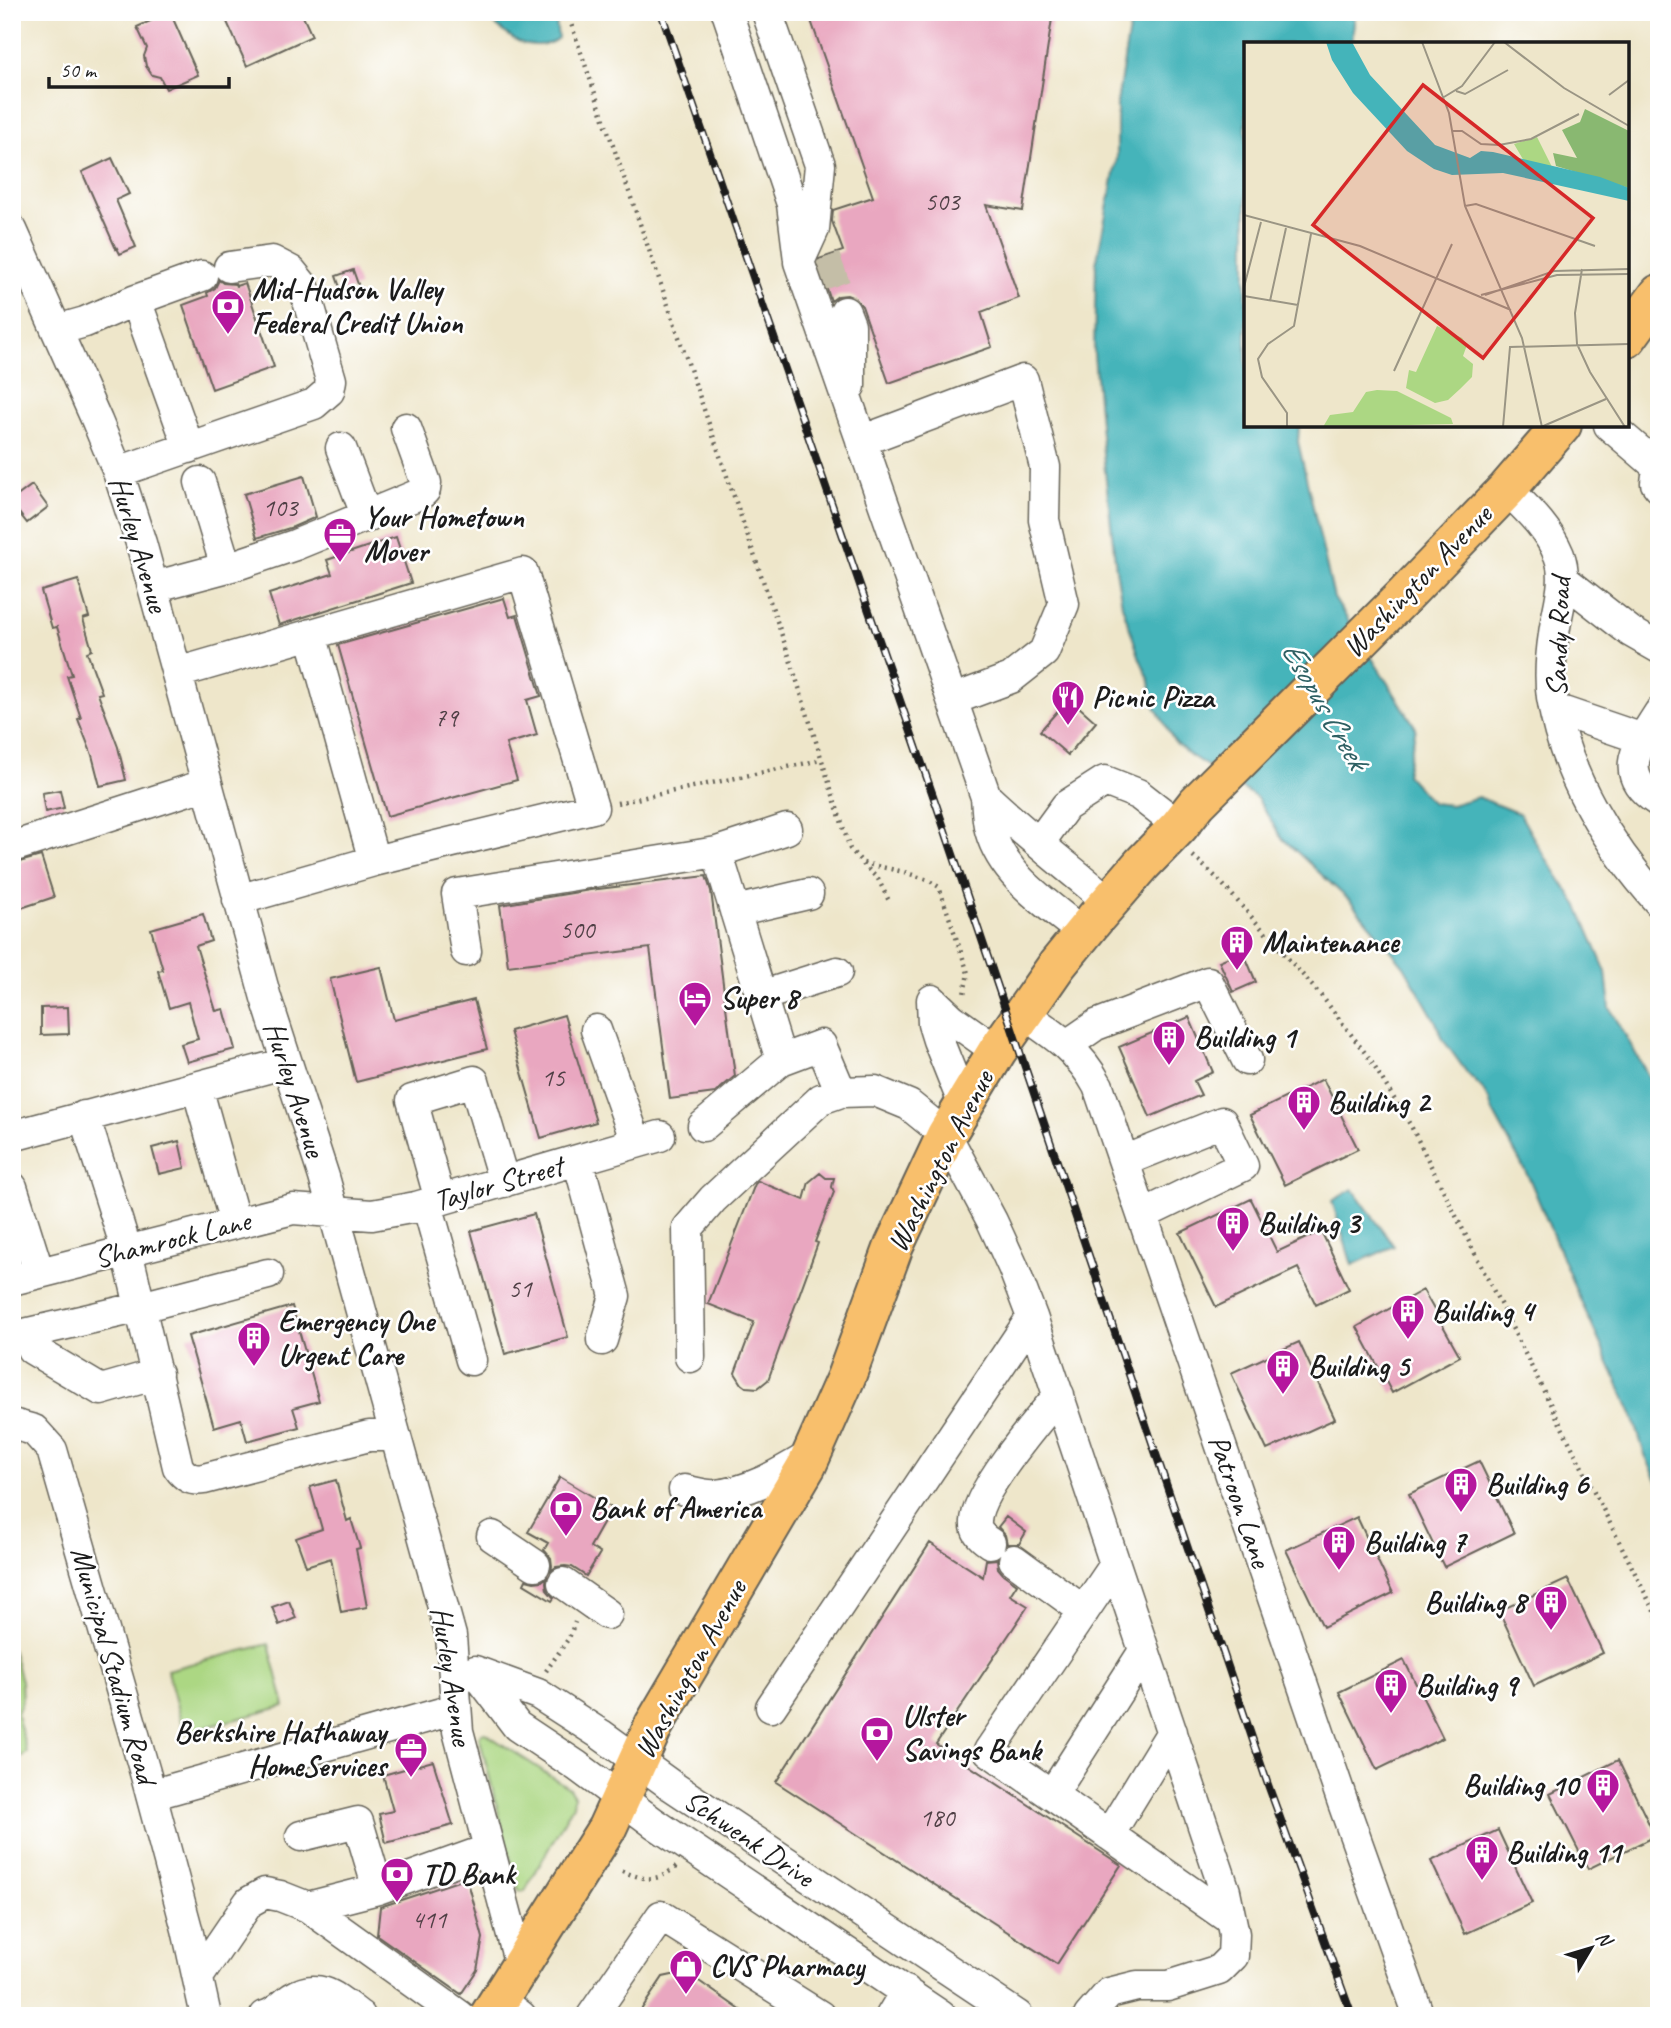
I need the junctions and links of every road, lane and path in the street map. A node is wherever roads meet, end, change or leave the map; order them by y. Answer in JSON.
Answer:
{"nodes":[{"id":1,"x":567,"y":12,"type":"edge"},
{"id":2,"x":727,"y":12,"type":"edge"},
{"id":3,"x":767,"y":12,"type":"edge"},
{"id":4,"x":12,"y":230,"type":"edge"},
{"id":5,"x":812,"y":260,"type":"junction"},
{"id":6,"x":1659,"y":294,"type":"edge"},
{"id":7,"x":136,"y":300,"type":"junction"},
{"id":8,"x":845,"y":312,"type":"tunnel mouth"},
{"id":9,"x":57,"y":330,"type":"junction"},
{"id":10,"x":1629,"y":335,"type":"edge"},
{"id":11,"x":849,"y":407,"type":"junction"},
{"id":12,"x":1560,"y":427,"type":"edge"},
{"id":13,"x":1611,"y":427,"type":"edge"},
{"id":14,"x":406,"y":428,"type":"dead end"},
{"id":15,"x":861,"y":441,"type":"junction"},
{"id":16,"x":188,"y":448,"type":"junction"},
{"id":17,"x":341,"y":448,"type":"dead end"},
{"id":18,"x":118,"y":472,"type":"junction"},
{"id":19,"x":1658,"y":473,"type":"edge"},
{"id":20,"x":200,"y":482,"type":"dead end"},
{"id":21,"x":1507,"y":489,"type":"junction"},
{"id":22,"x":367,"y":517,"type":"junction"},
{"id":23,"x":226,"y":567,"type":"junction"},
{"id":24,"x":1563,"y":579,"type":"junction"},
{"id":25,"x":153,"y":587,"type":"junction"},
{"id":26,"x":311,"y":634,"type":"junction"},
{"id":27,"x":1659,"y":649,"type":"edge"},
{"id":28,"x":177,"y":673,"type":"junction"},
{"id":29,"x":952,"y":700,"type":"junction"},
{"id":30,"x":1555,"y":709,"type":"junction"},
{"id":31,"x":1659,"y":713,"type":"edge"},
{"id":32,"x":1643,"y":739,"type":"junction"},
{"id":33,"x":821,"y":760,"type":"junction"},
{"id":34,"x":206,"y":784,"type":"junction"},
{"id":35,"x":986,"y":797,"type":"junction"},
{"id":36,"x":1659,"y":803,"type":"edge"},
{"id":37,"x":593,"y":808,"type":"junction"},
{"id":38,"x":1182,"y":821,"type":"junction"},
{"id":39,"x":787,"y":829,"type":"dead end"},
{"id":40,"x":1039,"y":843,"type":"junction"},
{"id":41,"x":12,"y":847,"type":"edge"},
{"id":42,"x":717,"y":852,"type":"junction"},
{"id":43,"x":374,"y":861,"type":"junction"},
{"id":44,"x":863,"y":863,"type":"junction"},
{"id":45,"x":808,"y":894,"type":"dead end"},
{"id":46,"x":238,"y":900,"type":"junction"},
{"id":47,"x":1109,"y":902,"type":"junction"},
{"id":48,"x":1659,"y":902,"type":"edge"},
{"id":49,"x":890,"y":903,"type":"dead end"},
{"id":50,"x":735,"y":911,"type":"junction"},
{"id":51,"x":1083,"y":933,"type":"junction"},
{"id":52,"x":466,"y":951,"type":"dead end"},
{"id":53,"x":837,"y":972,"type":"dead end"},
{"id":54,"x":761,"y":996,"type":"junction"},
{"id":55,"x":964,"y":996,"type":"dead end"},
{"id":56,"x":1022,"y":1013,"type":"junction"},
{"id":57,"x":596,"y":1030,"type":"dead end"},
{"id":58,"x":1067,"y":1045,"type":"junction"},
{"id":59,"x":997,"y":1051,"type":"junction"},
{"id":60,"x":781,"y":1060,"type":"junction"},
{"id":61,"x":1247,"y":1060,"type":"dead end"},
{"id":62,"x":286,"y":1063,"type":"junction"},
{"id":63,"x":197,"y":1087,"type":"junction"},
{"id":64,"x":841,"y":1092,"type":"junction"},
{"id":65,"x":84,"y":1116,"type":"junction"},
{"id":66,"x":955,"y":1120,"type":"junction"},
{"id":67,"x":703,"y":1126,"type":"dead end"},
{"id":68,"x":12,"y":1136,"type":"edge"},
{"id":69,"x":578,"y":1160,"type":"junction"},
{"id":70,"x":1124,"y":1161,"type":"junction"},
{"id":71,"x":503,"y":1182,"type":"junction"},
{"id":72,"x":12,"y":1187,"type":"edge"},
{"id":73,"x":433,"y":1202,"type":"junction"},
{"id":74,"x":334,"y":1212,"type":"junction"},
{"id":75,"x":1142,"y":1215,"type":"junction"},
{"id":76,"x":235,"y":1223,"type":"junction"},
{"id":77,"x":127,"y":1251,"type":"junction"},
{"id":78,"x":268,"y":1274,"type":"dead end"},
{"id":79,"x":26,"y":1277,"type":"edge"},
{"id":80,"x":141,"y":1307,"type":"junction"},
{"id":81,"x":1032,"y":1317,"type":"junction"},
{"id":82,"x":602,"y":1340,"type":"dead end"},
{"id":83,"x":690,"y":1357,"type":"dead end"},
{"id":84,"x":471,"y":1360,"type":"dead end"},
{"id":85,"x":157,"y":1374,"type":"junction"},
{"id":86,"x":1059,"y":1395,"type":"junction"},
{"id":87,"x":12,"y":1424,"type":"edge"},
{"id":88,"x":395,"y":1436,"type":"junction"},
{"id":89,"x":811,"y":1455,"type":"junction"},
{"id":90,"x":684,"y":1490,"type":"dead end"},
{"id":91,"x":492,"y":1535,"type":"dead end"},
{"id":92,"x":535,"y":1565,"type":"dead end"},
{"id":93,"x":1115,"y":1565,"type":"junction"},
{"id":94,"x":563,"y":1583,"type":"dead end"},
{"id":95,"x":1084,"y":1611,"type":"junction"},
{"id":96,"x":607,"y":1614,"type":"dead end"},
{"id":97,"x":1659,"y":1621,"type":"edge"},
{"id":98,"x":451,"y":1636,"type":"junction"},
{"id":99,"x":1144,"y":1651,"type":"junction"},
{"id":100,"x":475,"y":1671,"type":"junction"},
{"id":101,"x":771,"y":1707,"type":"dead end"},
{"id":102,"x":456,"y":1709,"type":"junction"},
{"id":103,"x":1172,"y":1732,"type":"junction"},
{"id":104,"x":638,"y":1760,"type":"junction"},
{"id":105,"x":151,"y":1795,"type":"junction"},
{"id":106,"x":1052,"y":1795,"type":"junction"},
{"id":107,"x":620,"y":1798,"type":"junction"},
{"id":108,"x":1110,"y":1835,"type":"junction"},
{"id":109,"x":301,"y":1836,"type":"dead end"},
{"id":110,"x":489,"y":1849,"type":"junction"},
{"id":111,"x":679,"y":1864,"type":"dead end"},
{"id":112,"x":622,"y":1871,"type":"dead end"},
{"id":113,"x":378,"y":1889,"type":"junction"},
{"id":114,"x":308,"y":1908,"type":"junction"},
{"id":115,"x":1231,"y":1920,"type":"junction"},
{"id":116,"x":520,"y":1965,"type":"junction"},
{"id":117,"x":198,"y":1977,"type":"junction"},
{"id":118,"x":898,"y":2004,"type":"edge"},
{"id":119,"x":503,"y":2010,"type":"edge"},
{"id":120,"x":206,"y":2016,"type":"edge"},
{"id":121,"x":265,"y":2016,"type":"edge"},
{"id":122,"x":360,"y":2016,"type":"edge"},
{"id":123,"x":460,"y":2016,"type":"edge"},
{"id":124,"x":592,"y":2016,"type":"edge"},
{"id":125,"x":820,"y":2016,"type":"edge"},
{"id":126,"x":941,"y":2016,"type":"edge"},
{"id":127,"x":1018,"y":2016,"type":"edge"},
{"id":128,"x":1089,"y":2016,"type":"edge"},
{"id":129,"x":1419,"y":2016,"type":"edge"}],
"edges":[{"from":1,"to":33,"type":"path"},
{"from":2,"to":5,"type":"street"},
{"from":3,"to":5,"type":"street"},
{"from":4,"to":9,"type":"street","name":"Hurley Avenue"},
{"from":5,"to":11,"type":"street"},
{"from":6,"to":10,"type":"main road"},
{"from":7,"to":9,"type":"street"},
{"from":7,"to":16,"type":"street"},
{"from":7,"to":16,"type":"street"},
{"from":8,"to":11,"type":"street"},
{"from":9,"to":18,"type":"street","name":"Hurley Avenue"},
{"from":11,"to":15,"type":"street"},
{"from":12,"to":21,"type":"main road","name":"Washington Avenue"},
{"from":13,"to":19,"type":"street"},
{"from":14,"to":22,"type":"street"},
{"from":15,"to":29,"type":"street"},
{"from":15,"to":29,"type":"street"},
{"from":16,"to":18,"type":"street"},
{"from":17,"to":22,"type":"street"},
{"from":18,"to":25,"type":"street","name":"Hurley Avenue"},
{"from":20,"to":23,"type":"street"},
{"from":21,"to":24,"type":"street","name":"Sandy Road"},
{"from":21,"to":38,"type":"main road","name":"Washington Avenue"},
{"from":22,"to":23,"type":"street"},
{"from":23,"to":25,"type":"street"},
{"from":24,"to":27,"type":"street"},
{"from":24,"to":30,"type":"street","name":"Sandy Road"},
{"from":25,"to":28,"type":"street","name":"Hurley Avenue"},
{"from":26,"to":28,"type":"street"},
{"from":26,"to":37,"type":"street"},
{"from":26,"to":43,"type":"street"},
{"from":28,"to":34,"type":"street","name":"Hurley Avenue"},
{"from":29,"to":35,"type":"street"},
{"from":30,"to":32,"type":"street"},
{"from":30,"to":48,"type":"street","name":"Sandy Road"},
{"from":31,"to":32,"type":"street"},
{"from":32,"to":36,"type":"street"},
{"from":33,"to":37,"type":"path"},
{"from":33,"to":44,"type":"path"},
{"from":34,"to":41,"type":"street"},
{"from":34,"to":46,"type":"street","name":"Hurley Avenue"},
{"from":35,"to":40,"type":"street"},
{"from":35,"to":51,"type":"street"},
{"from":37,"to":43,"type":"street"},
{"from":38,"to":40,"type":"street"},
{"from":38,"to":47,"type":"main road","name":"Washington Avenue"},
{"from":38,"to":97,"type":"path"},
{"from":39,"to":42,"type":"street"},
{"from":40,"to":47,"type":"street"},
{"from":42,"to":50,"type":"street"},
{"from":42,"to":52,"type":"street"},
{"from":43,"to":46,"type":"street"},
{"from":44,"to":49,"type":"path"},
{"from":44,"to":55,"type":"path"},
{"from":45,"to":50,"type":"street"},
{"from":46,"to":62,"type":"street","name":"Hurley Avenue"},
{"from":47,"to":51,"type":"main road","name":"Washington Avenue"},
{"from":50,"to":54,"type":"street"},
{"from":51,"to":56,"type":"main road","name":"Washington Avenue"},
{"from":53,"to":54,"type":"street"},
{"from":54,"to":60,"type":"street"},
{"from":56,"to":58,"type":"street","name":"Patroon Lane"},
{"from":56,"to":59,"type":"main road","name":"Washington Avenue"},
{"from":57,"to":69,"type":"street","name":"Taylor Street"},
{"from":58,"to":61,"type":"street"},
{"from":58,"to":70,"type":"street","name":"Patroon Lane"},
{"from":59,"to":66,"type":"main road","name":"Washington Avenue"},
{"from":59,"to":66,"type":"street"},
{"from":60,"to":64,"type":"street"},
{"from":60,"to":67,"type":"street"},
{"from":62,"to":63,"type":"street"},
{"from":62,"to":74,"type":"street","name":"Hurley Avenue"},
{"from":63,"to":65,"type":"street"},
{"from":63,"to":76,"type":"street"},
{"from":64,"to":66,"type":"street"},
{"from":64,"to":83,"type":"street"},
{"from":65,"to":68,"type":"street"},
{"from":65,"to":77,"type":"street"},
{"from":66,"to":81,"type":"street"},
{"from":66,"to":89,"type":"main road","name":"Washington Avenue"},
{"from":69,"to":71,"type":"street","name":"Taylor Street"},
{"from":69,"to":82,"type":"street"},
{"from":70,"to":75,"type":"street","name":"Patroon Lane"},
{"from":70,"to":75,"type":"street"},
{"from":71,"to":73,"type":"street","name":"Taylor Street"},
{"from":71,"to":73,"type":"street"},
{"from":72,"to":79,"type":"street"},
{"from":73,"to":74,"type":"street","name":"Taylor Street"},
{"from":73,"to":84,"type":"street"},
{"from":74,"to":76,"type":"street","name":"Shamrock Lane"},
{"from":74,"to":88,"type":"street","name":"Hurley Avenue"},
{"from":75,"to":129,"type":"street","name":"Patroon Lane"},
{"from":76,"to":77,"type":"street","name":"Shamrock Lane"},
{"from":77,"to":79,"type":"street","name":"Shamrock Lane"},
{"from":77,"to":80,"type":"street"},
{"from":78,"to":80,"type":"street"},
{"from":80,"to":85,"type":"street"},
{"from":80,"to":85,"type":"street"},
{"from":81,"to":86,"type":"street"},
{"from":81,"to":101,"type":"street"},
{"from":85,"to":88,"type":"street"},
{"from":86,"to":93,"type":"street"},
{"from":86,"to":95,"type":"street"},
{"from":87,"to":105,"type":"street","name":"Municipal Stadium Road"},
{"from":88,"to":98,"type":"street","name":"Hurley Avenue"},
{"from":89,"to":90,"type":"street"},
{"from":89,"to":104,"type":"main road","name":"Washington Avenue"},
{"from":91,"to":92,"type":"street"},
{"from":93,"to":95,"type":"street"},
{"from":93,"to":99,"type":"street"},
{"from":94,"to":96,"type":"street"},
{"from":95,"to":106,"type":"street"},
{"from":98,"to":100,"type":"street","name":"Schwenk Drive"},
{"from":98,"to":102,"type":"street","name":"Hurley Avenue"},
{"from":99,"to":103,"type":"street"},
{"from":99,"to":106,"type":"street"},
{"from":100,"to":104,"type":"street","name":"Schwenk Drive"},
{"from":100,"to":107,"type":"street","name":"Schwenk Drive"},
{"from":102,"to":105,"type":"street"},
{"from":102,"to":110,"type":"street","name":"Hurley Avenue"},
{"from":103,"to":108,"type":"street"},
{"from":103,"to":115,"type":"street"},
{"from":104,"to":107,"type":"main road","name":"Washington Avenue"},
{"from":104,"to":127,"type":"street","name":"Schwenk Drive"},
{"from":105,"to":117,"type":"street","name":"Municipal Stadium Road"},
{"from":106,"to":108,"type":"street"},
{"from":107,"to":116,"type":"main road","name":"Washington Avenue"},
{"from":107,"to":118,"type":"street","name":"Schwenk Drive"},
{"from":108,"to":115,"type":"street"},
{"from":109,"to":113,"type":"street"},
{"from":110,"to":113,"type":"street"},
{"from":110,"to":116,"type":"street","name":"Hurley Avenue"},
{"from":111,"to":112,"type":"path"},
{"from":113,"to":114,"type":"street"},
{"from":114,"to":117,"type":"street"},
{"from":114,"to":123,"type":"street"},
{"from":115,"to":128,"type":"street"},
{"from":116,"to":119,"type":"main road","name":"Washington Avenue"},
{"from":117,"to":120,"type":"street","name":"Municipal Stadium Road"},
{"from":118,"to":126,"type":"street","name":"Schwenk Drive"},
{"from":121,"to":122,"type":"street"},
{"from":124,"to":125,"type":"street"}]}
